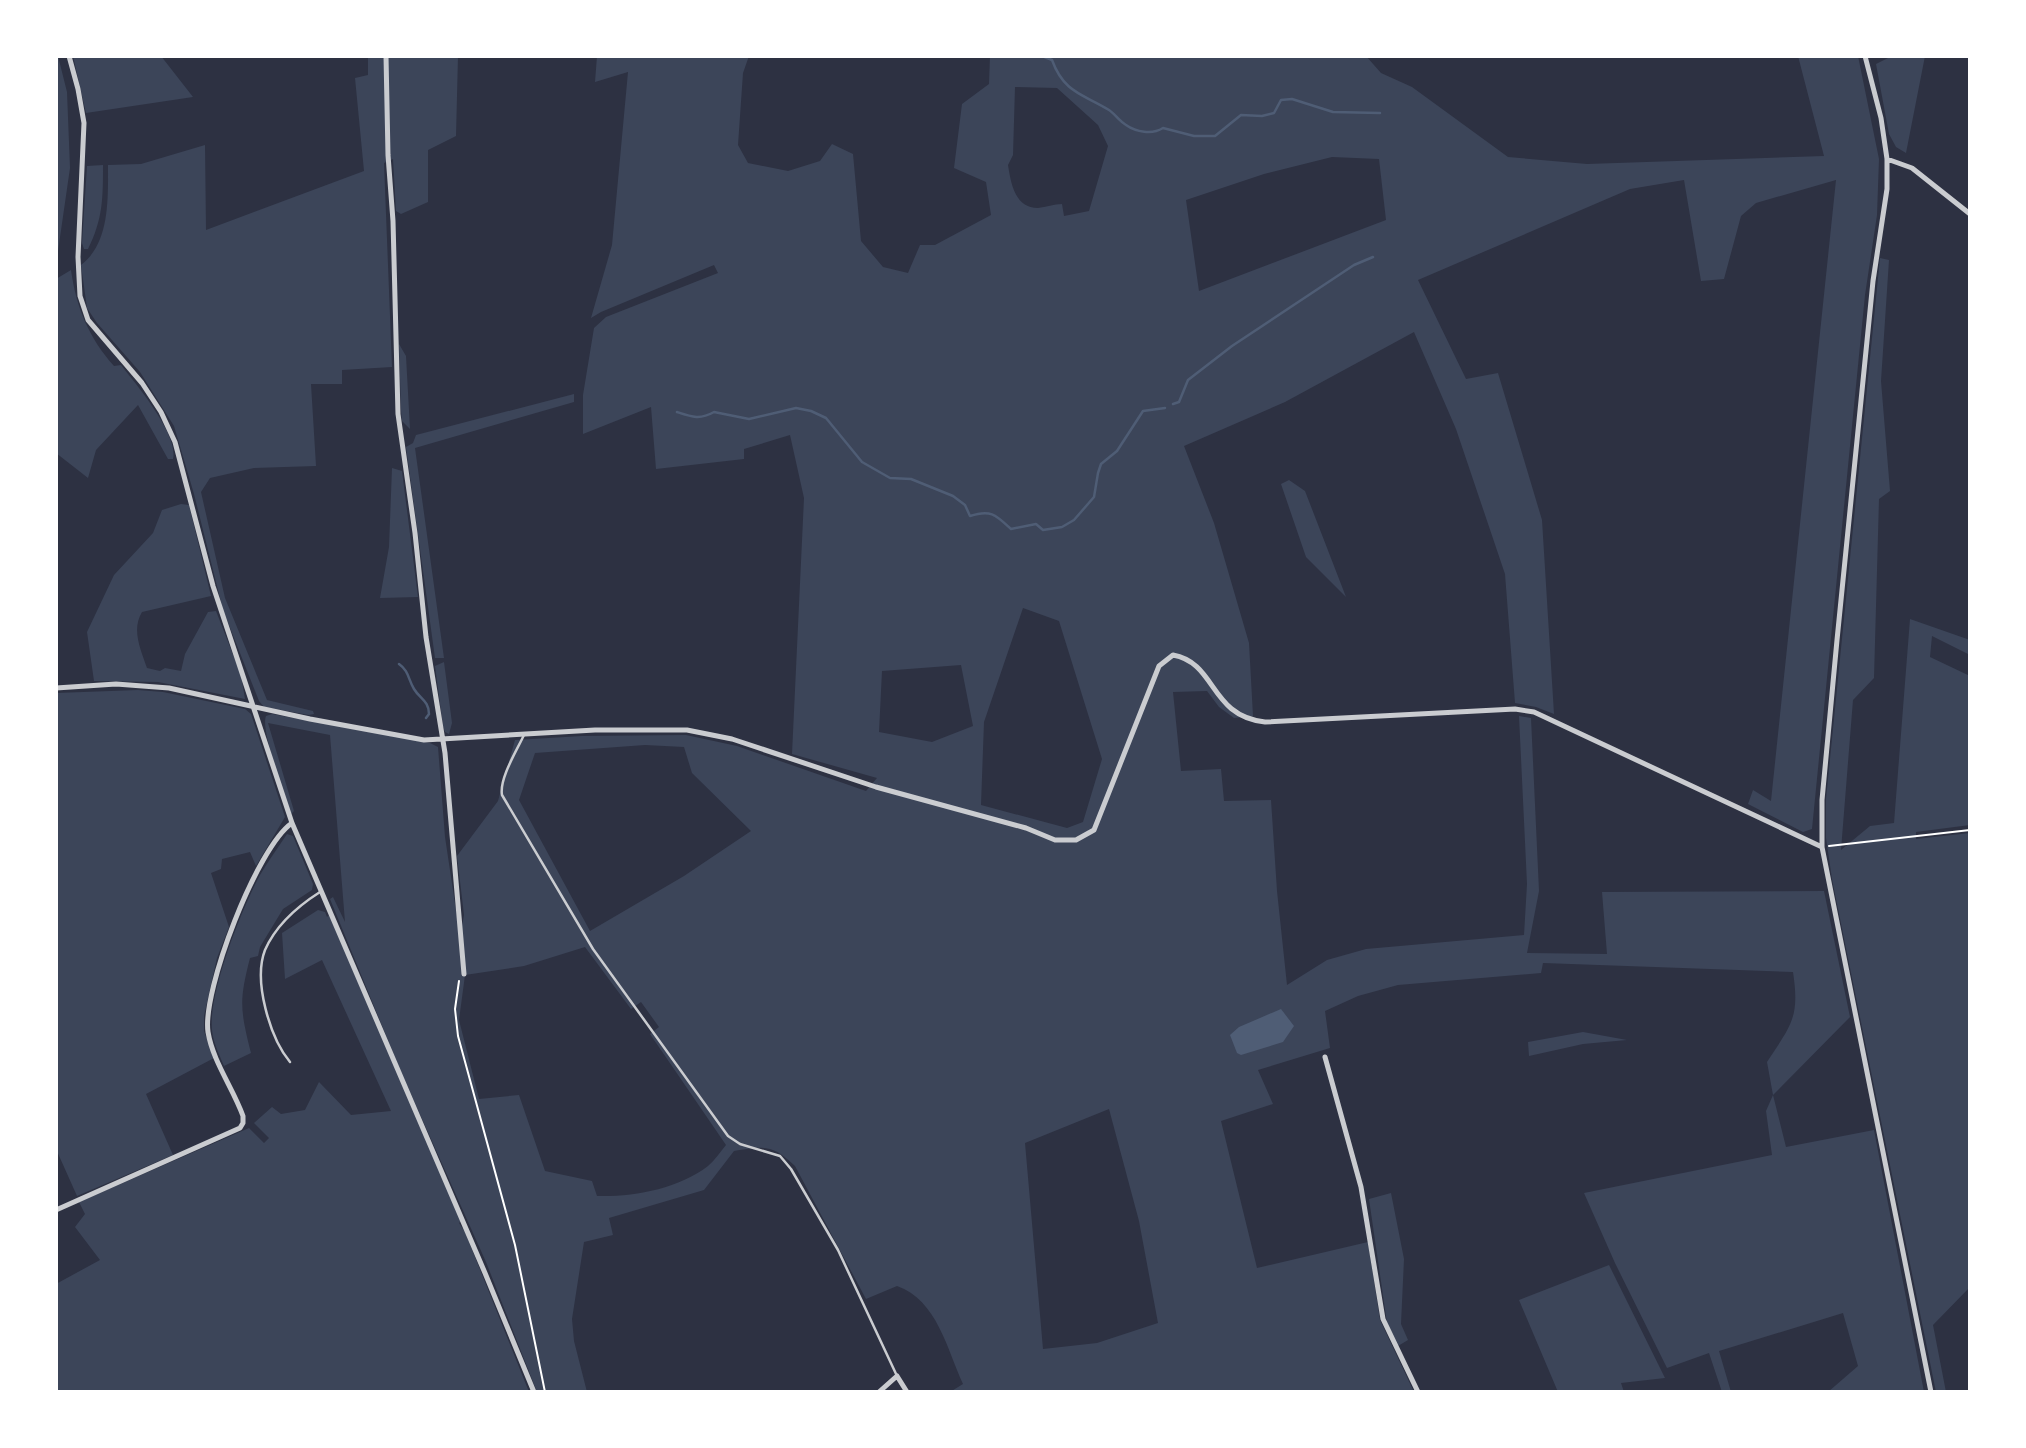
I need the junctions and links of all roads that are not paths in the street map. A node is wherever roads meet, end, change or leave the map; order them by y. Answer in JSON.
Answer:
{"nodes":[{"id":1,"x":69,"y":56,"type":"edge"},
{"id":2,"x":386,"y":56,"type":"edge"},
{"id":3,"x":1874,"y":56,"type":"edge"},
{"id":4,"x":1866,"y":57,"type":"edge"},
{"id":5,"x":1887,"y":159,"type":"junction"},
{"id":6,"x":1970,"y":214,"type":"edge"},
{"id":7,"x":56,"y":688,"type":"edge"},
{"id":8,"x":254,"y":707,"type":"junction"},
{"id":9,"x":525,"y":734,"type":"junction"},
{"id":10,"x":441,"y":740,"type":"junction"},
{"id":11,"x":292,"y":823,"type":"junction"},
{"id":12,"x":1822,"y":847,"type":"junction"},
{"id":13,"x":322,"y":891,"type":"junction"},
{"id":14,"x":464,"y":974,"type":"road end"},
{"id":15,"x":1325,"y":1056,"type":"dead end"},
{"id":16,"x":290,"y":1062,"type":"dead end"},
{"id":17,"x":56,"y":1210,"type":"edge"},
{"id":18,"x":897,"y":1376,"type":"junction"},
{"id":19,"x":534,"y":1392,"type":"edge"},
{"id":20,"x":879,"y":1392,"type":"edge"},
{"id":21,"x":907,"y":1392,"type":"edge"},
{"id":22,"x":1418,"y":1392,"type":"edge"},
{"id":23,"x":1931,"y":1392,"type":"edge"}],
"edges":[{"from":1,"to":8,"type":"street"},
{"from":2,"to":10,"type":"street"},
{"from":3,"to":4,"type":"street"},
{"from":4,"to":5,"type":"street"},
{"from":5,"to":6,"type":"street"},
{"from":5,"to":12,"type":"street"},
{"from":7,"to":8,"type":"street"},
{"from":8,"to":10,"type":"street"},
{"from":8,"to":11,"type":"street"},
{"from":9,"to":10,"type":"street"},
{"from":9,"to":12,"type":"street"},
{"from":9,"to":18,"type":"lane"},
{"from":10,"to":14,"type":"street"},
{"from":11,"to":13,"type":"street"},
{"from":11,"to":17,"type":"street"},
{"from":12,"to":23,"type":"street"},
{"from":13,"to":16,"type":"lane"},
{"from":13,"to":19,"type":"street"},
{"from":15,"to":22,"type":"street"},
{"from":18,"to":20,"type":"street"},
{"from":18,"to":21,"type":"street"}]}
